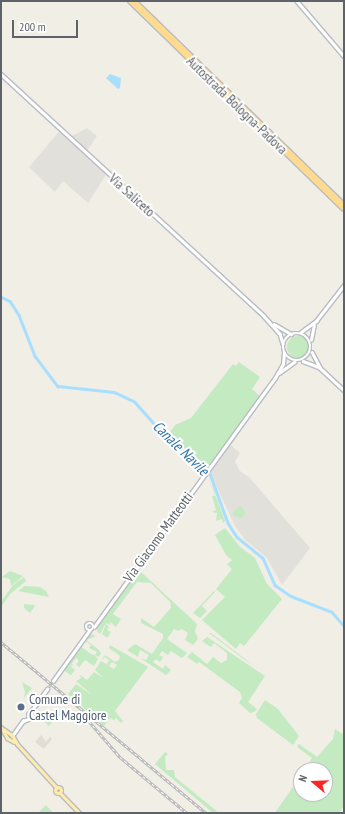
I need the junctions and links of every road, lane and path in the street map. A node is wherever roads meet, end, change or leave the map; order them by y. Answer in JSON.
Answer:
{"nodes":[{"id":1,"x":130,"y":1,"type":"edge"},
{"id":2,"x":134,"y":1,"type":"edge"},
{"id":3,"x":297,"y":1,"type":"edge"},
{"id":4,"x":344,"y":56,"type":"edge"},
{"id":5,"x":1,"y":74,"type":"edge"},
{"id":6,"x":344,"y":205,"type":"edge"},
{"id":7,"x":344,"y":209,"type":"edge"},
{"id":8,"x":344,"y":285,"type":"edge"},
{"id":9,"x":264,"y":316,"type":"junction"},
{"id":10,"x":316,"y":321,"type":"junction"},
{"id":11,"x":298,"y":333,"type":"junction"},
{"id":12,"x":292,"y":334,"type":"junction"},
{"id":13,"x":311,"y":342,"type":"junction"},
{"id":14,"x":284,"y":344,"type":"junction"},
{"id":15,"x":311,"y":351,"type":"junction"},
{"id":16,"x":284,"y":353,"type":"junction"},
{"id":17,"x":295,"y":361,"type":"junction"},
{"id":18,"x":301,"y":361,"type":"junction"},
{"id":19,"x":321,"y":369,"type":"junction"},
{"id":20,"x":275,"y":378,"type":"junction"},
{"id":21,"x":344,"y":390,"type":"edge"},
{"id":22,"x":97,"y":619,"type":"junction"},
{"id":23,"x":91,"y":623,"type":"junction"},
{"id":24,"x":94,"y":627,"type":"junction"},
{"id":25,"x":86,"y":629,"type":"junction"},
{"id":26,"x":89,"y":631,"type":"junction"},
{"id":27,"x":84,"y":638,"type":"junction"},
{"id":28,"x":53,"y":681,"type":"tunnel mouth"},
{"id":29,"x":47,"y":689,"type":"tunnel mouth"},
{"id":30,"x":35,"y":704,"type":"junction"},
{"id":31,"x":33,"y":713,"type":"junction"},
{"id":32,"x":29,"y":714,"type":"junction"},
{"id":33,"x":31,"y":718,"type":"junction"},
{"id":34,"x":2,"y":728,"type":"edge"},
{"id":35,"x":10,"y":736,"type":"junction"},
{"id":36,"x":79,"y":813,"type":"edge"}],
"edges":[{"from":1,"to":7,"type":"highway","name":"Autostrada Bologna-Padova"},
{"from":2,"to":6,"type":"highway","name":"Autostrada Bologna-Padova"},
{"from":3,"to":4,"type":"main road"},
{"from":5,"to":9,"type":"main road","name":"Via Saliceto"},
{"from":8,"to":10,"type":"main road"},
{"from":9,"to":12,"type":"main road","name":"Via Saliceto"},
{"from":9,"to":14,"type":"main road","name":"Via Saliceto"},
{"from":10,"to":11,"type":"main road"},
{"from":10,"to":13,"type":"main road"},
{"from":11,"to":12,"type":"main road"},
{"from":11,"to":13,"type":"main road"},
{"from":12,"to":14,"type":"main road"},
{"from":13,"to":15,"type":"main road"},
{"from":14,"to":16,"type":"main road"},
{"from":15,"to":18,"type":"main road"},
{"from":15,"to":19,"type":"main road"},
{"from":16,"to":17,"type":"main road"},
{"from":16,"to":20,"type":"main road","name":"Via Giacomo Matteotti"},
{"from":17,"to":18,"type":"main road"},
{"from":17,"to":20,"type":"main road","name":"Via Giacomo Matteotti"},
{"from":18,"to":19,"type":"main road"},
{"from":19,"to":21,"type":"main road"},
{"from":20,"to":22,"type":"main road","name":"Via Giacomo Matteotti"},
{"from":22,"to":23,"type":"main road","name":"Via Giacomo Matteotti"},
{"from":22,"to":24,"type":"main road","name":"Via Giacomo Matteotti"},
{"from":23,"to":24,"type":"main road"},
{"from":23,"to":25,"type":"main road","name":"Via Giacomo Matteotti"},
{"from":24,"to":26,"type":"main road"},
{"from":25,"to":26,"type":"main road"},
{"from":25,"to":27,"type":"main road"},
{"from":26,"to":27,"type":"main road"},
{"from":27,"to":28,"type":"main road"},
{"from":29,"to":30,"type":"main road"},
{"from":30,"to":31,"type":"main road"},
{"from":30,"to":32,"type":"main road"},
{"from":31,"to":32,"type":"main road"},
{"from":31,"to":33,"type":"main road"},
{"from":32,"to":33,"type":"main road"},
{"from":32,"to":35,"type":"main road"},
{"from":33,"to":35,"type":"main road"},
{"from":34,"to":35,"type":"main road"},
{"from":35,"to":36,"type":"main road"}]}
